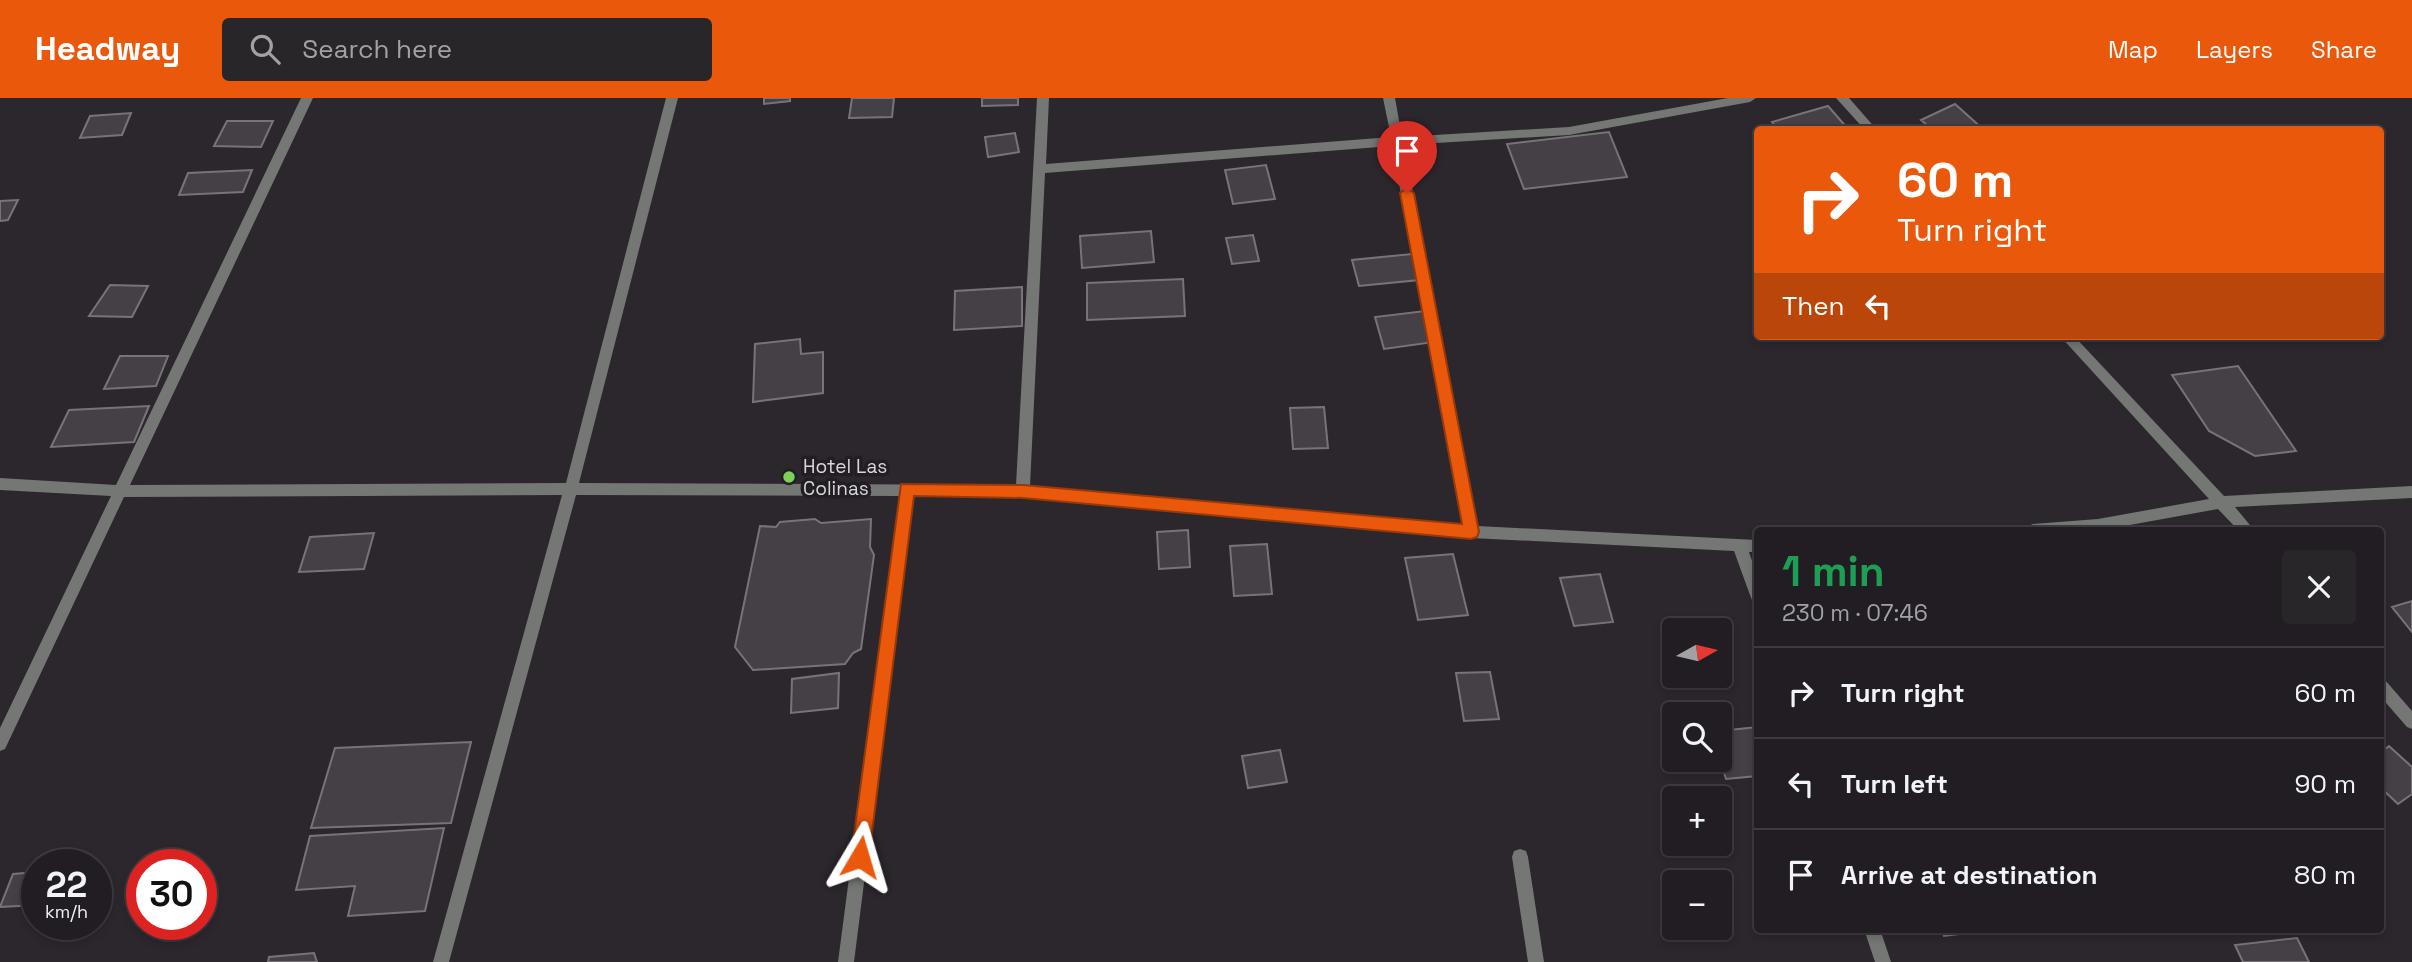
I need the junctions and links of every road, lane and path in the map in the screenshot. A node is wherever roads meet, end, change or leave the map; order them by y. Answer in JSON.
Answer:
{"nodes":[{"id":1,"x":307,"y":98,"type":"edge"},
{"id":2,"x":672,"y":98,"type":"edge"},
{"id":3,"x":1043,"y":98,"type":"edge"},
{"id":4,"x":1389,"y":98,"type":"edge"},
{"id":5,"x":1750,"y":98,"type":"edge"},
{"id":6,"x":1842,"y":98,"type":"edge"},
{"id":7,"x":1868,"y":126,"type":"edge"},
{"id":8,"x":1397,"y":141,"type":"junction"},
{"id":9,"x":1039,"y":169,"type":"junction"},
{"id":10,"x":2070,"y":340,"type":"edge"},
{"id":11,"x":0,"y":484,"type":"edge"},
{"id":12,"x":571,"y":489,"type":"junction"},
{"id":13,"x":907,"y":489,"type":"junction"},
{"id":14,"x":120,"y":491,"type":"junction"},
{"id":15,"x":1023,"y":491,"type":"junction"},
{"id":16,"x":2412,"y":492,"type":"edge"},
{"id":17,"x":2222,"y":502,"type":"junction"},
{"id":18,"x":2072,"y":527,"type":"edge"},
{"id":19,"x":2244,"y":527,"type":"edge"},
{"id":20,"x":1471,"y":532,"type":"junction"},
{"id":21,"x":1754,"y":546,"type":"edge"},
{"id":22,"x":1740,"y":547,"type":"junction"},
{"id":23,"x":1754,"y":587,"type":"edge"},
{"id":24,"x":2384,"y":690,"type":"edge"},
{"id":25,"x":2412,"y":722,"type":"edge"},
{"id":26,"x":0,"y":744,"type":"edge"},
{"id":27,"x":1520,"y":857,"type":"dead end"},
{"id":28,"x":1873,"y":933,"type":"edge"},
{"id":29,"x":441,"y":962,"type":"edge"},
{"id":30,"x":846,"y":962,"type":"edge"},
{"id":31,"x":1536,"y":962,"type":"edge"},
{"id":32,"x":1883,"y":962,"type":"edge"}],
"edges":[{"from":1,"to":14,"type":"street"},
{"from":2,"to":12,"type":"street"},
{"from":3,"to":9,"type":"street"},
{"from":4,"to":8,"type":"street"},
{"from":5,"to":8,"type":"street"},
{"from":6,"to":7,"type":"street"},
{"from":8,"to":9,"type":"street"},
{"from":8,"to":20,"type":"street"},
{"from":9,"to":15,"type":"street"},
{"from":10,"to":17,"type":"street"},
{"from":11,"to":14,"type":"street"},
{"from":12,"to":13,"type":"street"},
{"from":12,"to":14,"type":"street"},
{"from":12,"to":29,"type":"street"},
{"from":13,"to":15,"type":"street"},
{"from":13,"to":30,"type":"street"},
{"from":14,"to":26,"type":"street"},
{"from":15,"to":20,"type":"street"},
{"from":16,"to":17,"type":"street"},
{"from":17,"to":18,"type":"street"},
{"from":17,"to":19,"type":"street"},
{"from":20,"to":22,"type":"street"},
{"from":21,"to":22,"type":"street"},
{"from":22,"to":23,"type":"street"},
{"from":24,"to":25,"type":"street"},
{"from":27,"to":31,"type":"street"},
{"from":28,"to":32,"type":"street"}]}
